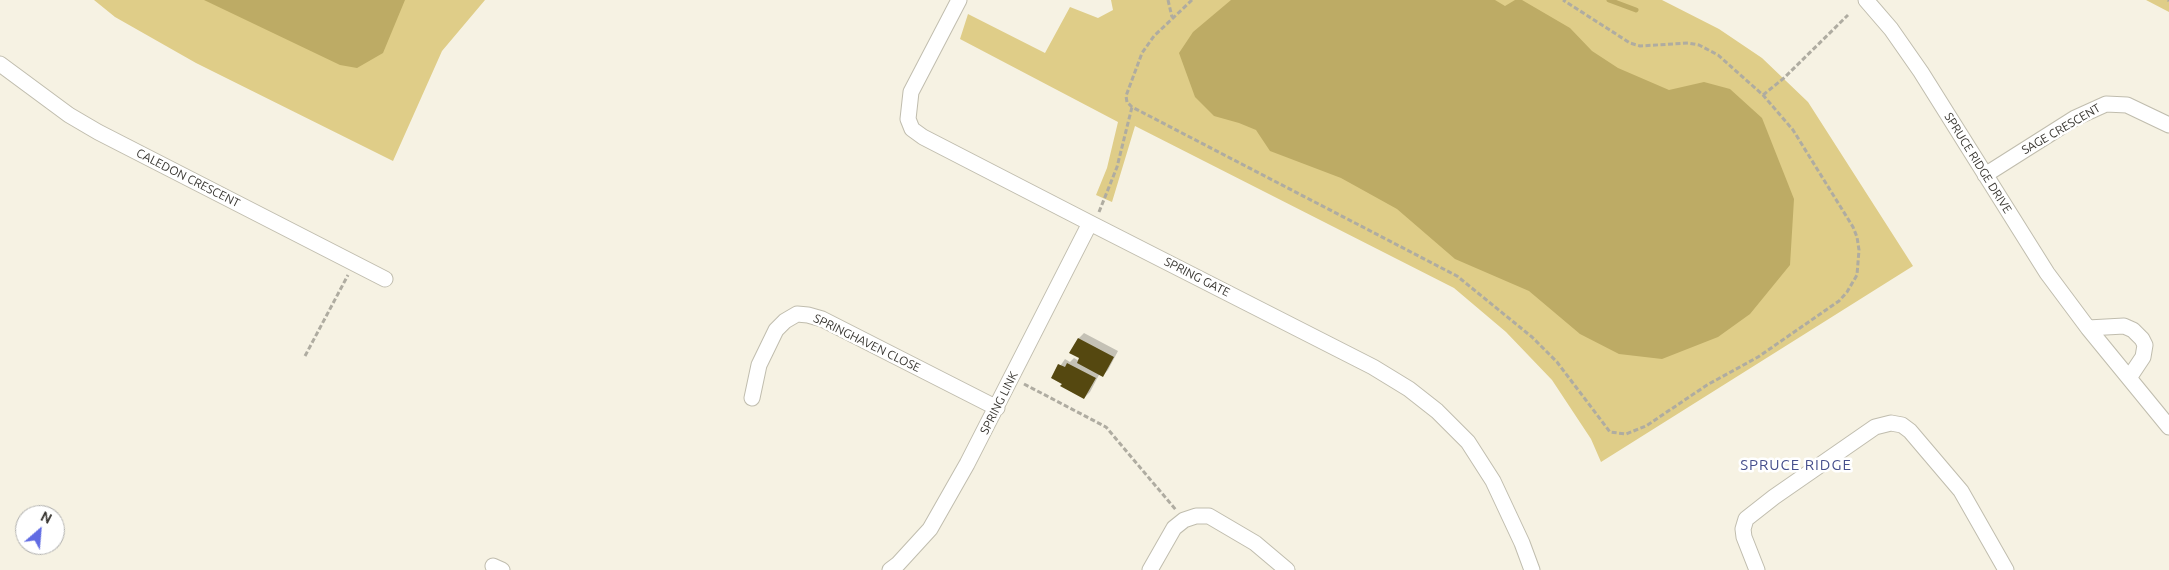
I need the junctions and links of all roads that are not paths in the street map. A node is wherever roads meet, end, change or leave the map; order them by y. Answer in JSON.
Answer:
{"nodes":[{"id":1,"x":959,"y":0,"type":"edge"},
{"id":2,"x":1866,"y":0,"type":"edge"},
{"id":3,"x":0,"y":64,"type":"edge"},
{"id":4,"x":2169,"y":125,"type":"edge"},
{"id":5,"x":1985,"y":175,"type":"junction"},
{"id":6,"x":1090,"y":223,"type":"junction"},
{"id":7,"x":385,"y":279,"type":"dead end"},
{"id":8,"x":2088,"y":328,"type":"junction"},
{"id":9,"x":2129,"y":378,"type":"junction"},
{"id":10,"x":752,"y":398,"type":"dead end"},
{"id":11,"x":996,"y":408,"type":"junction"},
{"id":12,"x":2169,"y":427,"type":"edge"},
{"id":13,"x":898,"y":568,"type":"edge"},
{"id":14,"x":1150,"y":570,"type":"edge"},
{"id":15,"x":1287,"y":570,"type":"edge"},
{"id":16,"x":1532,"y":570,"type":"edge"},
{"id":17,"x":1756,"y":570,"type":"edge"},
{"id":18,"x":2006,"y":570,"type":"edge"}],
"edges":[{"from":1,"to":6,"type":"street","name":"SPRING GATE"},
{"from":2,"to":5,"type":"street","name":"SPRUCE RIDGE DRIVE"},
{"from":3,"to":7,"type":"street","name":"CALEDON CRESCENT"},
{"from":4,"to":5,"type":"street","name":"SAGE CRESCENT"},
{"from":5,"to":8,"type":"street","name":"SPRUCE RIDGE DRIVE"},
{"from":6,"to":11,"type":"street","name":"SPRING LINK"},
{"from":6,"to":16,"type":"street","name":"SPRING GATE"},
{"from":8,"to":9,"type":"street","name":"SPRUCE RIDGE DRIVE"},
{"from":8,"to":9,"type":"street"},
{"from":9,"to":12,"type":"street","name":"SPRUCE RIDGE DRIVE"},
{"from":10,"to":11,"type":"street","name":"SPRINGHAVEN CLOSE"},
{"from":11,"to":13,"type":"street","name":"SPRING LINK"},
{"from":14,"to":15,"type":"street"},
{"from":17,"to":18,"type":"street"}]}
